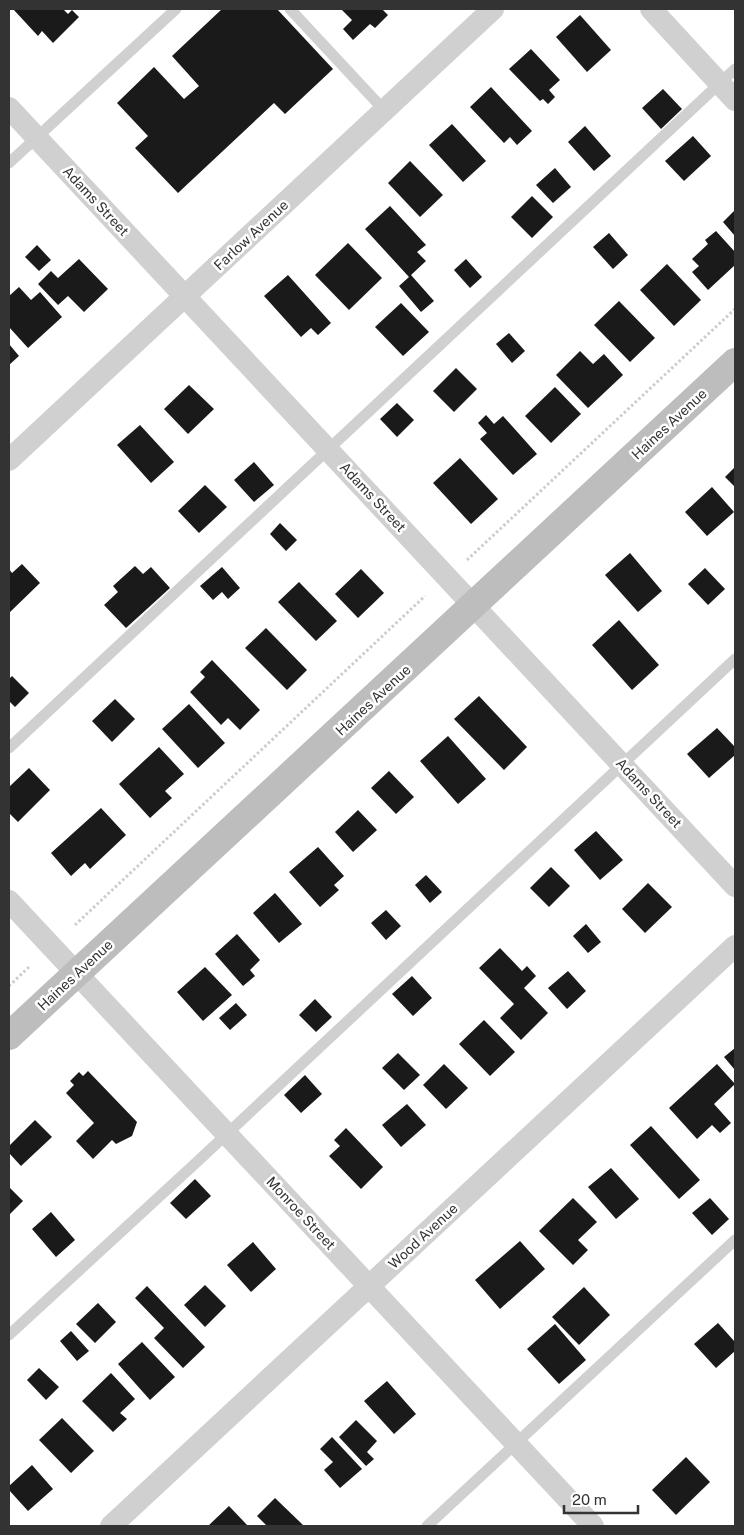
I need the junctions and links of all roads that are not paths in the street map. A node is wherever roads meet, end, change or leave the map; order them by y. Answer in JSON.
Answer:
{"nodes":[{"id":1,"x":176,"y":9,"type":"edge"},
{"id":2,"x":290,"y":9,"type":"edge"},
{"id":3,"x":493,"y":9,"type":"edge"},
{"id":4,"x":651,"y":9,"type":"edge"},
{"id":5,"x":728,"y":76,"type":"edge"},
{"id":6,"x":735,"y":100,"type":"edge"},
{"id":7,"x":9,"y":108,"type":"edge"},
{"id":8,"x":384,"y":110,"type":"junction"},
{"id":9,"x":36,"y":137,"type":"junction"},
{"id":10,"x":9,"y":163,"type":"edge"},
{"id":11,"x":185,"y":297,"type":"junction"},
{"id":12,"x":735,"y":362,"type":"edge"},
{"id":13,"x":329,"y":450,"type":"junction"},
{"id":14,"x":9,"y":460,"type":"edge"},
{"id":15,"x":474,"y":605,"type":"junction"},
{"id":16,"x":735,"y":658,"type":"edge"},
{"id":17,"x":9,"y":748,"type":"edge"},
{"id":18,"x":623,"y":765,"type":"junction"},
{"id":19,"x":735,"y":886,"type":"edge"},
{"id":20,"x":9,"y":901,"type":"edge"},
{"id":21,"x":735,"y":946,"type":"edge"},
{"id":22,"x":77,"y":974,"type":"junction"},
{"id":23,"x":9,"y":1036,"type":"edge"},
{"id":24,"x":227,"y":1134,"type":"junction"},
{"id":25,"x":735,"y":1240,"type":"edge"},
{"id":26,"x":369,"y":1286,"type":"junction"},
{"id":27,"x":9,"y":1335,"type":"edge"},
{"id":28,"x":516,"y":1443,"type":"junction"},
{"id":29,"x":111,"y":1526,"type":"edge"},
{"id":30,"x":427,"y":1526,"type":"edge"},
{"id":31,"x":593,"y":1526,"type":"edge"}],
"edges":[{"from":1,"to":9,"type":"lane"},
{"from":2,"to":8,"type":"lane"},
{"from":3,"to":8,"type":"street","name":"Farlow Avenue"},
{"from":4,"to":5,"type":"street"},
{"from":5,"to":6,"type":"street"},
{"from":5,"to":13,"type":"lane"},
{"from":7,"to":9,"type":"street","name":"Adams Street"},
{"from":8,"to":11,"type":"street","name":"Farlow Avenue"},
{"from":9,"to":10,"type":"lane"},
{"from":9,"to":11,"type":"street","name":"Adams Street"},
{"from":11,"to":13,"type":"street","name":"Adams Street"},
{"from":11,"to":14,"type":"street","name":"Farlow Avenue"},
{"from":12,"to":15,"type":"main road","name":"Haines Avenue"},
{"from":13,"to":15,"type":"street","name":"Adams Street"},
{"from":13,"to":17,"type":"lane"},
{"from":15,"to":18,"type":"street","name":"Adams Street"},
{"from":15,"to":22,"type":"main road","name":"Haines Avenue"},
{"from":16,"to":18,"type":"lane"},
{"from":18,"to":19,"type":"street","name":"Adams Street"},
{"from":18,"to":24,"type":"lane"},
{"from":20,"to":22,"type":"street","name":"Monroe Street"},
{"from":21,"to":26,"type":"street","name":"Wood Avenue"},
{"from":22,"to":23,"type":"main road","name":"Haines Avenue"},
{"from":22,"to":24,"type":"street","name":"Monroe Street"},
{"from":24,"to":26,"type":"street","name":"Monroe Street"},
{"from":24,"to":27,"type":"lane"},
{"from":25,"to":28,"type":"lane"},
{"from":26,"to":28,"type":"street","name":"Monroe Street"},
{"from":26,"to":29,"type":"street","name":"Wood Avenue"},
{"from":28,"to":30,"type":"lane"},
{"from":28,"to":31,"type":"street","name":"Monroe Street"}]}
